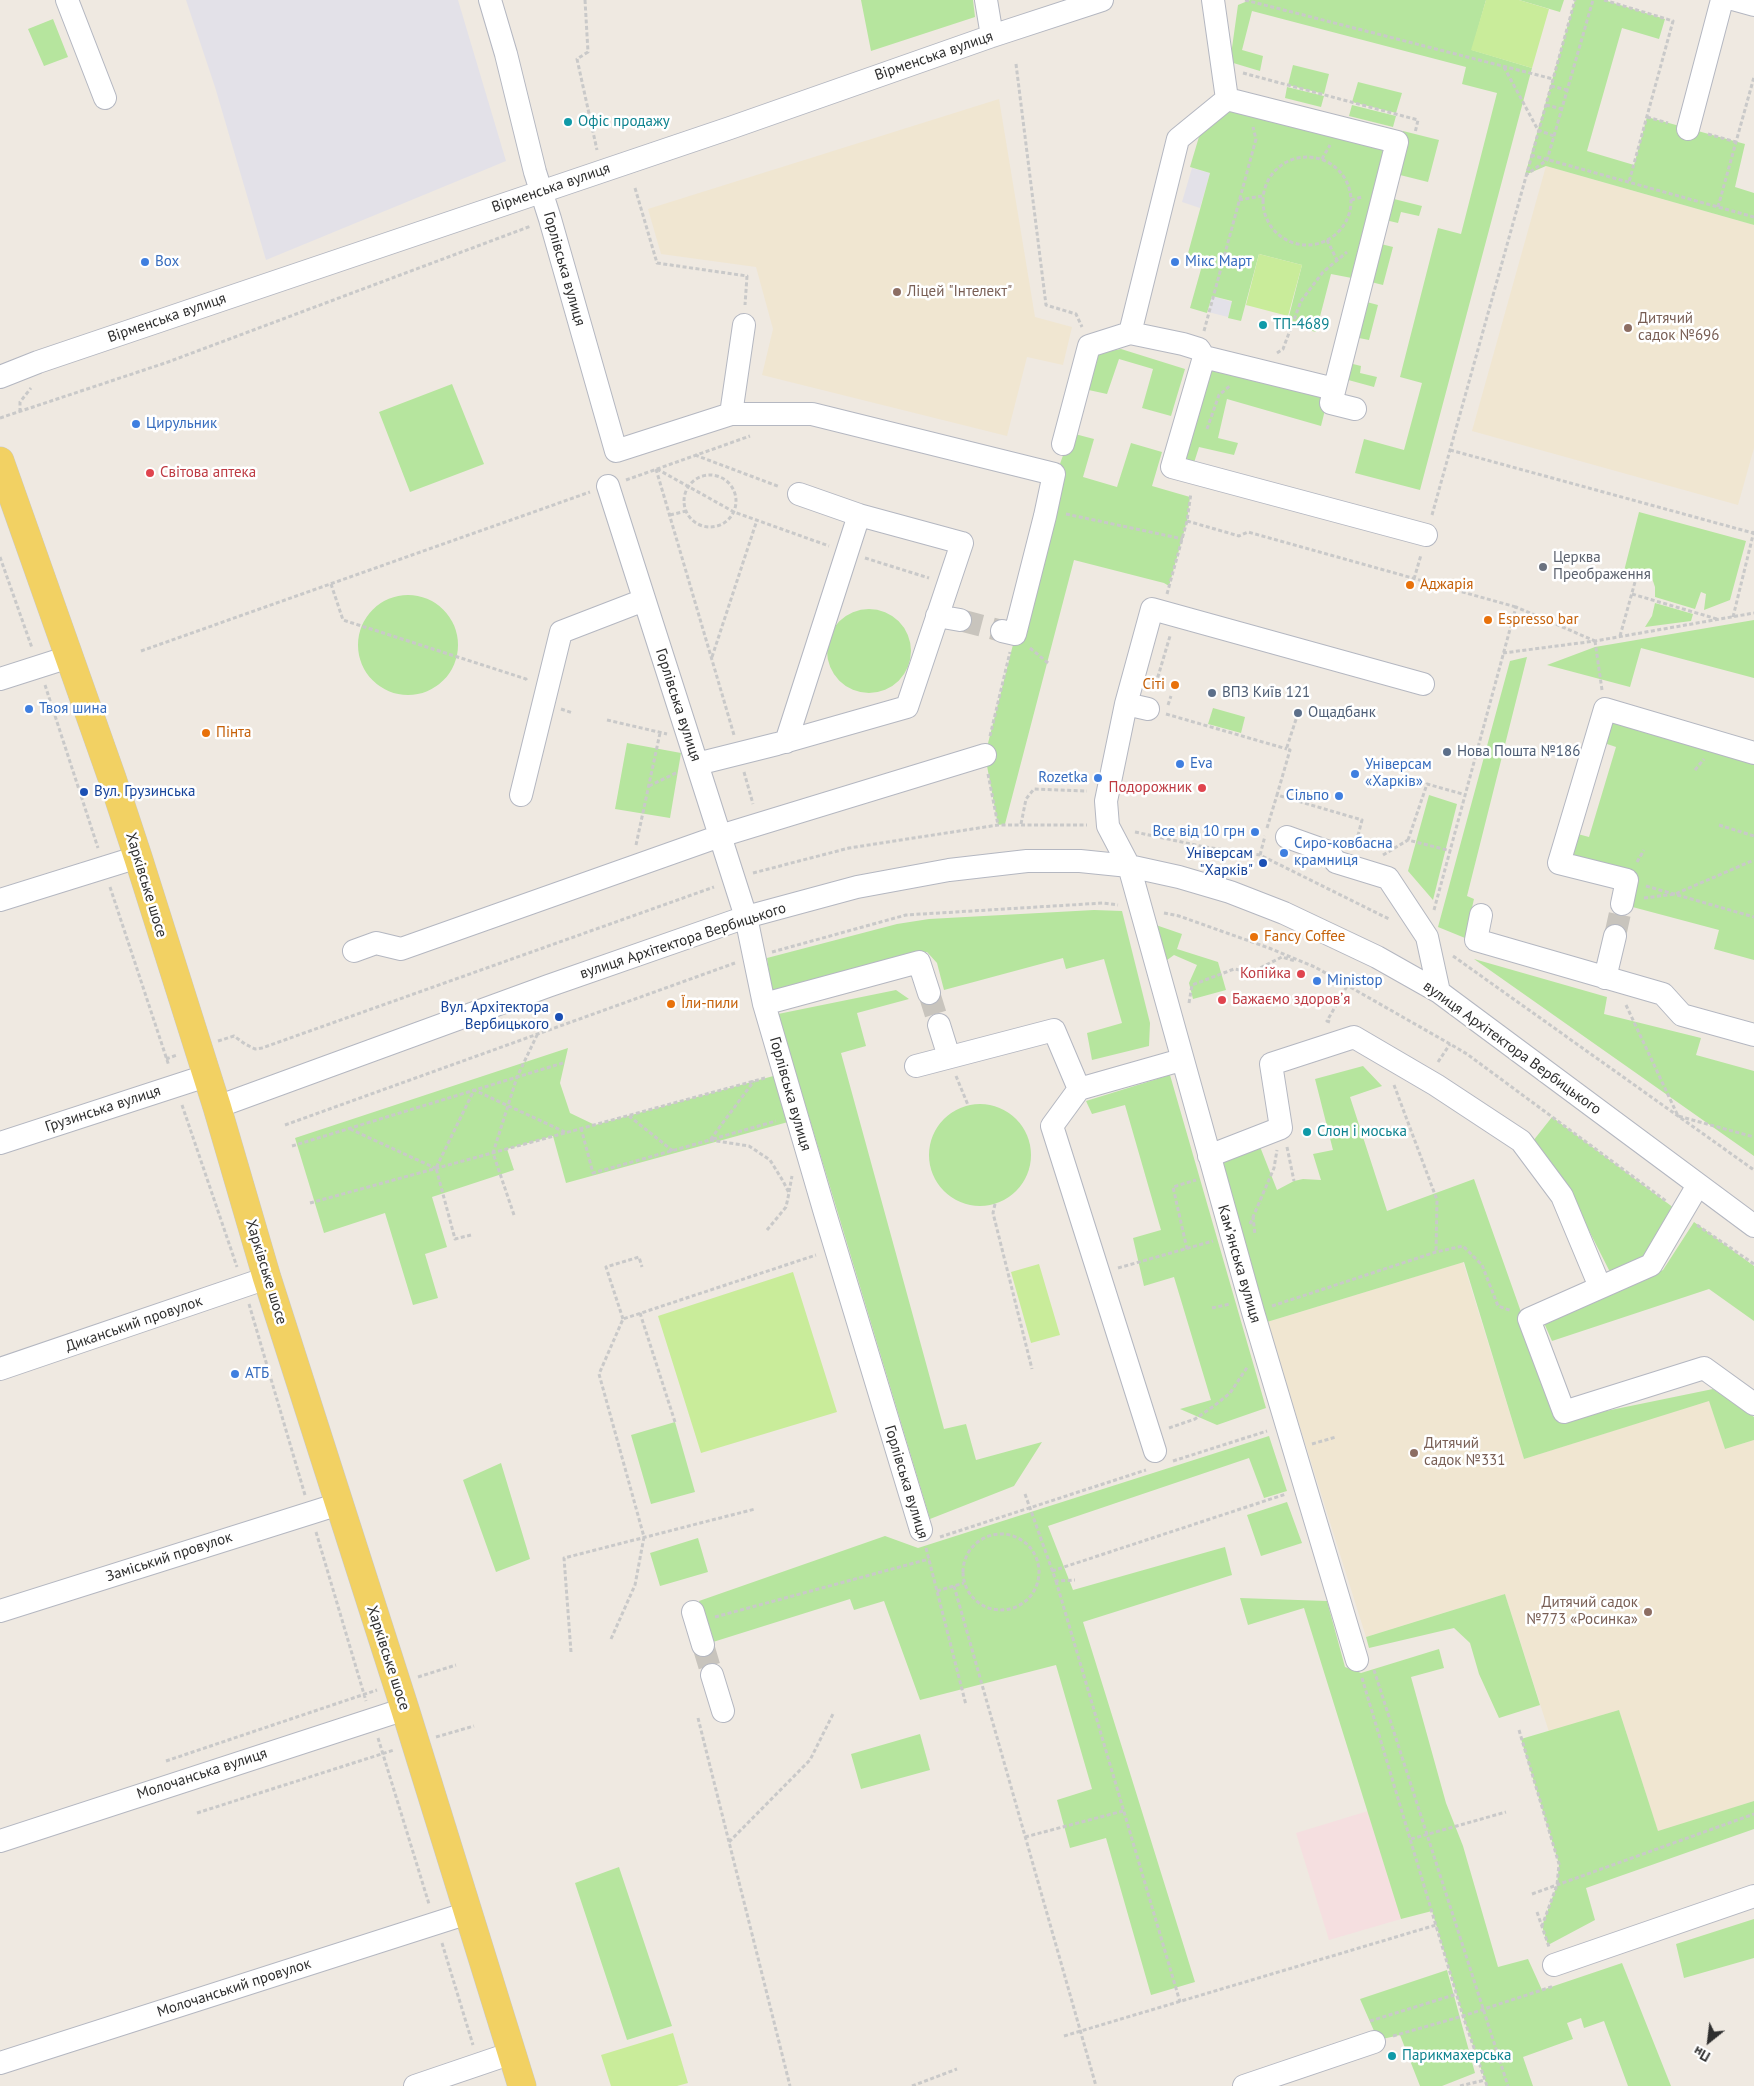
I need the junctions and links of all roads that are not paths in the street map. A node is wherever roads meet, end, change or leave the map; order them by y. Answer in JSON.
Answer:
{"nodes":[{"id":1,"x":67,"y":0,"type":"edge"},
{"id":2,"x":490,"y":0,"type":"edge"},
{"id":3,"x":986,"y":0,"type":"edge"},
{"id":4,"x":1102,"y":0,"type":"edge"},
{"id":5,"x":1213,"y":0,"type":"edge"},
{"id":6,"x":1722,"y":0,"type":"edge"},
{"id":7,"x":1736,"y":0,"type":"edge"},
{"id":8,"x":1754,"y":5,"type":"edge"},
{"id":9,"x":992,"y":36,"type":"junction"},
{"id":10,"x":105,"y":98,"type":"dead end"},
{"id":11,"x":1237,"y":101,"type":"junction"},
{"id":12,"x":1688,"y":129,"type":"dead end"},
{"id":13,"x":540,"y":192,"type":"junction"},
{"id":14,"x":744,"y":326,"type":"road end"},
{"id":15,"x":1130,"y":333,"type":"junction"},
{"id":16,"x":1201,"y":353,"type":"junction"},
{"id":17,"x":0,"y":377,"type":"edge"},
{"id":18,"x":1334,"y":389,"type":"junction"},
{"id":19,"x":1355,"y":409,"type":"dead end"},
{"id":20,"x":731,"y":414,"type":"junction"},
{"id":21,"x":1063,"y":444,"type":"dead end"},
{"id":22,"x":0,"y":461,"type":"edge"},
{"id":23,"x":608,"y":486,"type":"road end"},
{"id":24,"x":799,"y":494,"type":"road end"},
{"id":25,"x":859,"y":515,"type":"junction"},
{"id":26,"x":1426,"y":535,"type":"road end"},
{"id":27,"x":644,"y":600,"type":"junction"},
{"id":28,"x":937,"y":616,"type":"junction"},
{"id":29,"x":960,"y":620,"type":"tunnel mouth"},
{"id":30,"x":1008,"y":633,"type":"road end"},
{"id":31,"x":69,"y":657,"type":"junction"},
{"id":32,"x":0,"y":679,"type":"edge"},
{"id":33,"x":1423,"y":684,"type":"dead end"},
{"id":34,"x":1126,"y":704,"type":"junction"},
{"id":35,"x":1148,"y":709,"type":"road end"},
{"id":36,"x":786,"y":742,"type":"junction"},
{"id":37,"x":1754,"y":753,"type":"edge"},
{"id":38,"x":985,"y":755,"type":"road end"},
{"id":39,"x":697,"y":764,"type":"junction"},
{"id":40,"x":521,"y":795,"type":"dead end"},
{"id":41,"x":720,"y":836,"type":"junction"},
{"id":42,"x":1287,"y":837,"type":"dead end"},
{"id":43,"x":138,"y":857,"type":"junction"},
{"id":44,"x":1129,"y":866,"type":"junction"},
{"id":45,"x":1624,"y":895,"type":"road end"},
{"id":46,"x":0,"y":900,"type":"edge"},
{"id":47,"x":1481,"y":915,"type":"dead end"},
{"id":48,"x":746,"y":917,"type":"junction"},
{"id":49,"x":1615,"y":936,"type":"tunnel mouth"},
{"id":50,"x":354,"y":951,"type":"dead end"},
{"id":51,"x":1610,"y":979,"type":"junction"},
{"id":52,"x":1439,"y":992,"type":"junction"},
{"id":53,"x":929,"y":994,"type":"tunnel mouth"},
{"id":54,"x":764,"y":1004,"type":"junction"},
{"id":55,"x":939,"y":1025,"type":"tunnel mouth"},
{"id":56,"x":1754,"y":1035,"type":"edge"},
{"id":57,"x":949,"y":1057,"type":"junction"},
{"id":58,"x":1181,"y":1060,"type":"junction"},
{"id":59,"x":916,"y":1066,"type":"dead end"},
{"id":60,"x":206,"y":1076,"type":"junction"},
{"id":61,"x":1079,"y":1089,"type":"junction"},
{"id":62,"x":216,"y":1107,"type":"junction"},
{"id":63,"x":0,"y":1143,"type":"edge"},
{"id":64,"x":1209,"y":1156,"type":"junction"},
{"id":65,"x":1698,"y":1185,"type":"junction"},
{"id":66,"x":1754,"y":1226,"type":"edge"},
{"id":67,"x":255,"y":1282,"type":"junction"},
{"id":68,"x":1600,"y":1287,"type":"junction"},
{"id":69,"x":0,"y":1369,"type":"edge"},
{"id":70,"x":1754,"y":1404,"type":"edge"},
{"id":71,"x":1158,"y":1461,"type":"road end"},
{"id":72,"x":339,"y":1504,"type":"junction"},
{"id":73,"x":923,"y":1536,"type":"road end"},
{"id":74,"x":0,"y":1611,"type":"edge"},
{"id":75,"x":695,"y":1617,"type":"road end"},
{"id":76,"x":703,"y":1645,"type":"tunnel mouth"},
{"id":77,"x":1357,"y":1660,"type":"road end"},
{"id":78,"x":712,"y":1675,"type":"tunnel mouth"},
{"id":79,"x":401,"y":1696,"type":"junction"},
{"id":80,"x":723,"y":1711,"type":"dead end"},
{"id":81,"x":0,"y":1841,"type":"edge"},
{"id":82,"x":1754,"y":1896,"type":"edge"},
{"id":83,"x":468,"y":1913,"type":"junction"},
{"id":84,"x":1554,"y":1964,"type":"dead end"},
{"id":85,"x":1374,"y":2042,"type":"road end"},
{"id":86,"x":512,"y":2053,"type":"junction"},
{"id":87,"x":0,"y":2063,"type":"edge"},
{"id":88,"x":415,"y":2086,"type":"edge"},
{"id":89,"x":522,"y":2086,"type":"edge"},
{"id":90,"x":1244,"y":2086,"type":"edge"}],
"edges":[{"from":1,"to":10,"type":"street"},
{"from":2,"to":13,"type":"street","name":"Горлівська вулиця"},
{"from":3,"to":9,"type":"street"},
{"from":4,"to":9,"type":"street","name":"Вірменська вулиця"},
{"from":5,"to":11,"type":"street"},
{"from":6,"to":12,"type":"street"},
{"from":7,"to":8,"type":"street"},
{"from":9,"to":13,"type":"street","name":"Вірменська вулиця"},
{"from":11,"to":15,"type":"street"},
{"from":11,"to":18,"type":"street"},
{"from":13,"to":17,"type":"street","name":"Вірменська вулиця"},
{"from":13,"to":20,"type":"street","name":"Горлівська вулиця"},
{"from":14,"to":20,"type":"street"},
{"from":15,"to":16,"type":"street"},
{"from":15,"to":21,"type":"street"},
{"from":16,"to":18,"type":"street"},
{"from":16,"to":26,"type":"street"},
{"from":18,"to":19,"type":"street"},
{"from":20,"to":30,"type":"street"},
{"from":22,"to":31,"type":"main road","name":"Харківське шосе"},
{"from":23,"to":27,"type":"street","name":"Горлівська вулиця"},
{"from":24,"to":25,"type":"street"},
{"from":25,"to":28,"type":"street"},
{"from":25,"to":36,"type":"street"},
{"from":27,"to":39,"type":"street","name":"Горлівська вулиця"},
{"from":27,"to":40,"type":"street"},
{"from":28,"to":29,"type":"street"},
{"from":28,"to":36,"type":"street"},
{"from":31,"to":32,"type":"street"},
{"from":31,"to":43,"type":"main road","name":"Харківське шосе"},
{"from":33,"to":34,"type":"street"},
{"from":34,"to":35,"type":"street"},
{"from":34,"to":44,"type":"street","name":"Камʼянська вулиця"},
{"from":36,"to":39,"type":"street"},
{"from":37,"to":45,"type":"street"},
{"from":38,"to":41,"type":"street"},
{"from":39,"to":41,"type":"street","name":"Горлівська вулиця"},
{"from":41,"to":48,"type":"street","name":"Горлівська вулиця"},
{"from":41,"to":50,"type":"street"},
{"from":42,"to":52,"type":"street"},
{"from":43,"to":46,"type":"street"},
{"from":43,"to":60,"type":"main road","name":"Харківське шосе"},
{"from":44,"to":48,"type":"street","name":"вулиця Архітектора Вербицького"},
{"from":44,"to":52,"type":"street","name":"вулиця Архітектора Вербицького"},
{"from":44,"to":58,"type":"street","name":"Камʼянська вулиця"},
{"from":47,"to":51,"type":"street"},
{"from":48,"to":54,"type":"street","name":"Горлівська вулиця"},
{"from":48,"to":62,"type":"street","name":"вулиця Архітектора Вербицького"},
{"from":49,"to":51,"type":"street"},
{"from":51,"to":56,"type":"street"},
{"from":52,"to":65,"type":"street","name":"вулиця Архітектора Вербицького"},
{"from":53,"to":54,"type":"street"},
{"from":54,"to":73,"type":"street","name":"Горлівська вулиця"},
{"from":55,"to":57,"type":"street"},
{"from":57,"to":59,"type":"street"},
{"from":57,"to":61,"type":"street"},
{"from":58,"to":61,"type":"street"},
{"from":58,"to":64,"type":"street","name":"Камʼянська вулиця"},
{"from":60,"to":62,"type":"main road","name":"Харківське шосе"},
{"from":60,"to":63,"type":"street","name":"Грузинська вулиця"},
{"from":61,"to":71,"type":"street"},
{"from":62,"to":67,"type":"main road","name":"Харківське шосе"},
{"from":64,"to":68,"type":"street"},
{"from":64,"to":77,"type":"street","name":"Камʼянська вулиця"},
{"from":65,"to":66,"type":"street","name":"вулиця Архітектора Вербицького"},
{"from":65,"to":68,"type":"street"},
{"from":67,"to":69,"type":"street","name":"Диканський провулок"},
{"from":67,"to":72,"type":"main road","name":"Харківське шосе"},
{"from":68,"to":70,"type":"street"},
{"from":72,"to":74,"type":"street","name":"Заміський провулок"},
{"from":72,"to":79,"type":"main road","name":"Харківське шосе"},
{"from":75,"to":76,"type":"street"},
{"from":78,"to":80,"type":"street"},
{"from":79,"to":81,"type":"street","name":"Молочанська вулиця"},
{"from":79,"to":83,"type":"main road","name":"Харківське шосе"},
{"from":82,"to":84,"type":"street"},
{"from":83,"to":86,"type":"main road","name":"Харківське шосе"},
{"from":83,"to":87,"type":"street","name":"Молочанський провулок"},
{"from":85,"to":90,"type":"street"},
{"from":86,"to":88,"type":"street"},
{"from":86,"to":89,"type":"main road","name":"Харківське шосе"}]}
